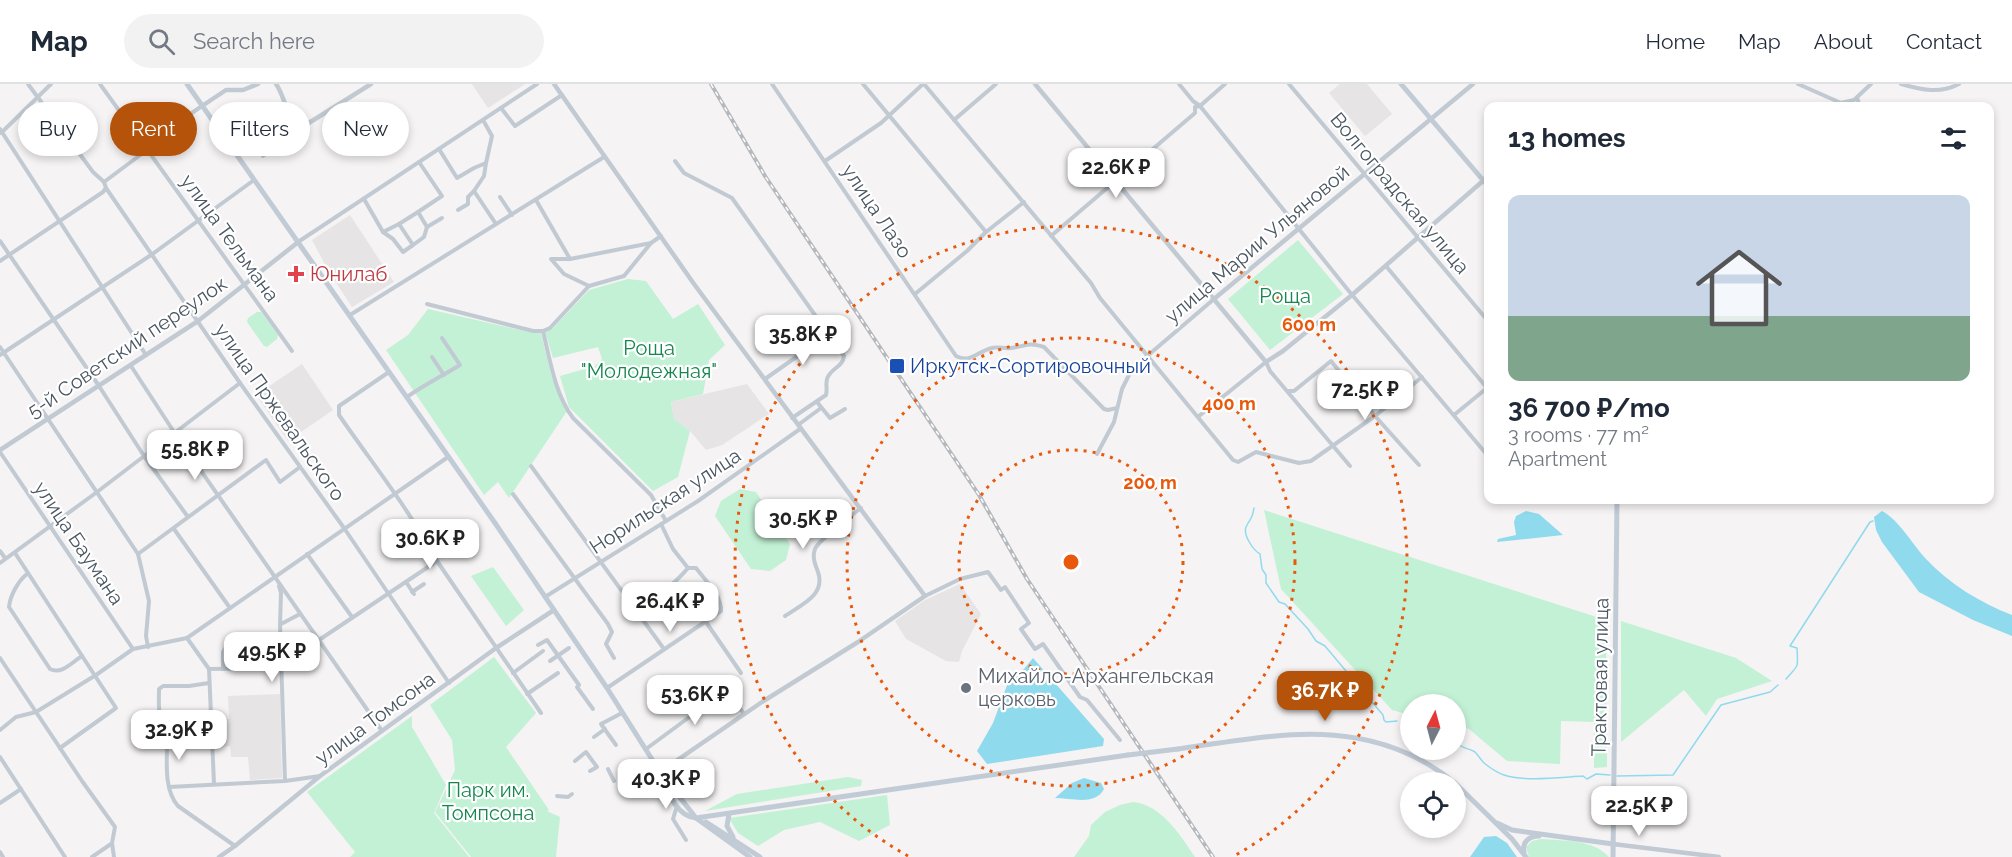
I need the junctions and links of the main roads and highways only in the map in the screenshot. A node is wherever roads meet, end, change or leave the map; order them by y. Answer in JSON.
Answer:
{"nodes":[{"id":1,"x":187,"y":84,"type":"edge"},
{"id":2,"x":1401,"y":84,"type":"edge"},
{"id":3,"x":1484,"y":181,"type":"edge"},
{"id":4,"x":1617,"y":504,"type":"edge"},
{"id":5,"x":660,"y":772,"type":"junction"},
{"id":6,"x":1439,"y":772,"type":"edge"},
{"id":7,"x":1466,"y":794,"type":"edge"},
{"id":8,"x":729,"y":814,"type":"junction"},
{"id":9,"x":696,"y":818,"type":"junction"},
{"id":10,"x":1497,"y":824,"type":"junction"},
{"id":11,"x":1556,"y":836,"type":"junction"},
{"id":12,"x":734,"y":839,"type":"junction"},
{"id":13,"x":1613,"y":844,"type":"junction"},
{"id":14,"x":758,"y":856,"type":"edge"},
{"id":15,"x":1526,"y":856,"type":"edge"},
{"id":16,"x":750,"y":857,"type":"edge"},
{"id":17,"x":1613,"y":857,"type":"edge"}],
"edges":[{"from":1,"to":5,"type":"main road"},
{"from":2,"to":3,"type":"main road"},
{"from":4,"to":13,"type":"main road","name":"Трактовая улица"},
{"from":5,"to":9,"type":"main road"},
{"from":5,"to":9,"type":"main road"},
{"from":6,"to":8,"type":"main road","bridge":true},
{"from":7,"to":10,"type":"main road"},
{"from":8,"to":9,"type":"main road"},
{"from":8,"to":12,"type":"main road"},
{"from":9,"to":12,"type":"main road"},
{"from":9,"to":16,"type":"main road"},
{"from":10,"to":11,"type":"main road"},
{"from":10,"to":15,"type":"main road"},
{"from":11,"to":13,"type":"main road"},
{"from":11,"to":15,"type":"main road"},
{"from":12,"to":14,"type":"main road"},
{"from":13,"to":17,"type":"main road","name":"Трактовая улица"}]}
